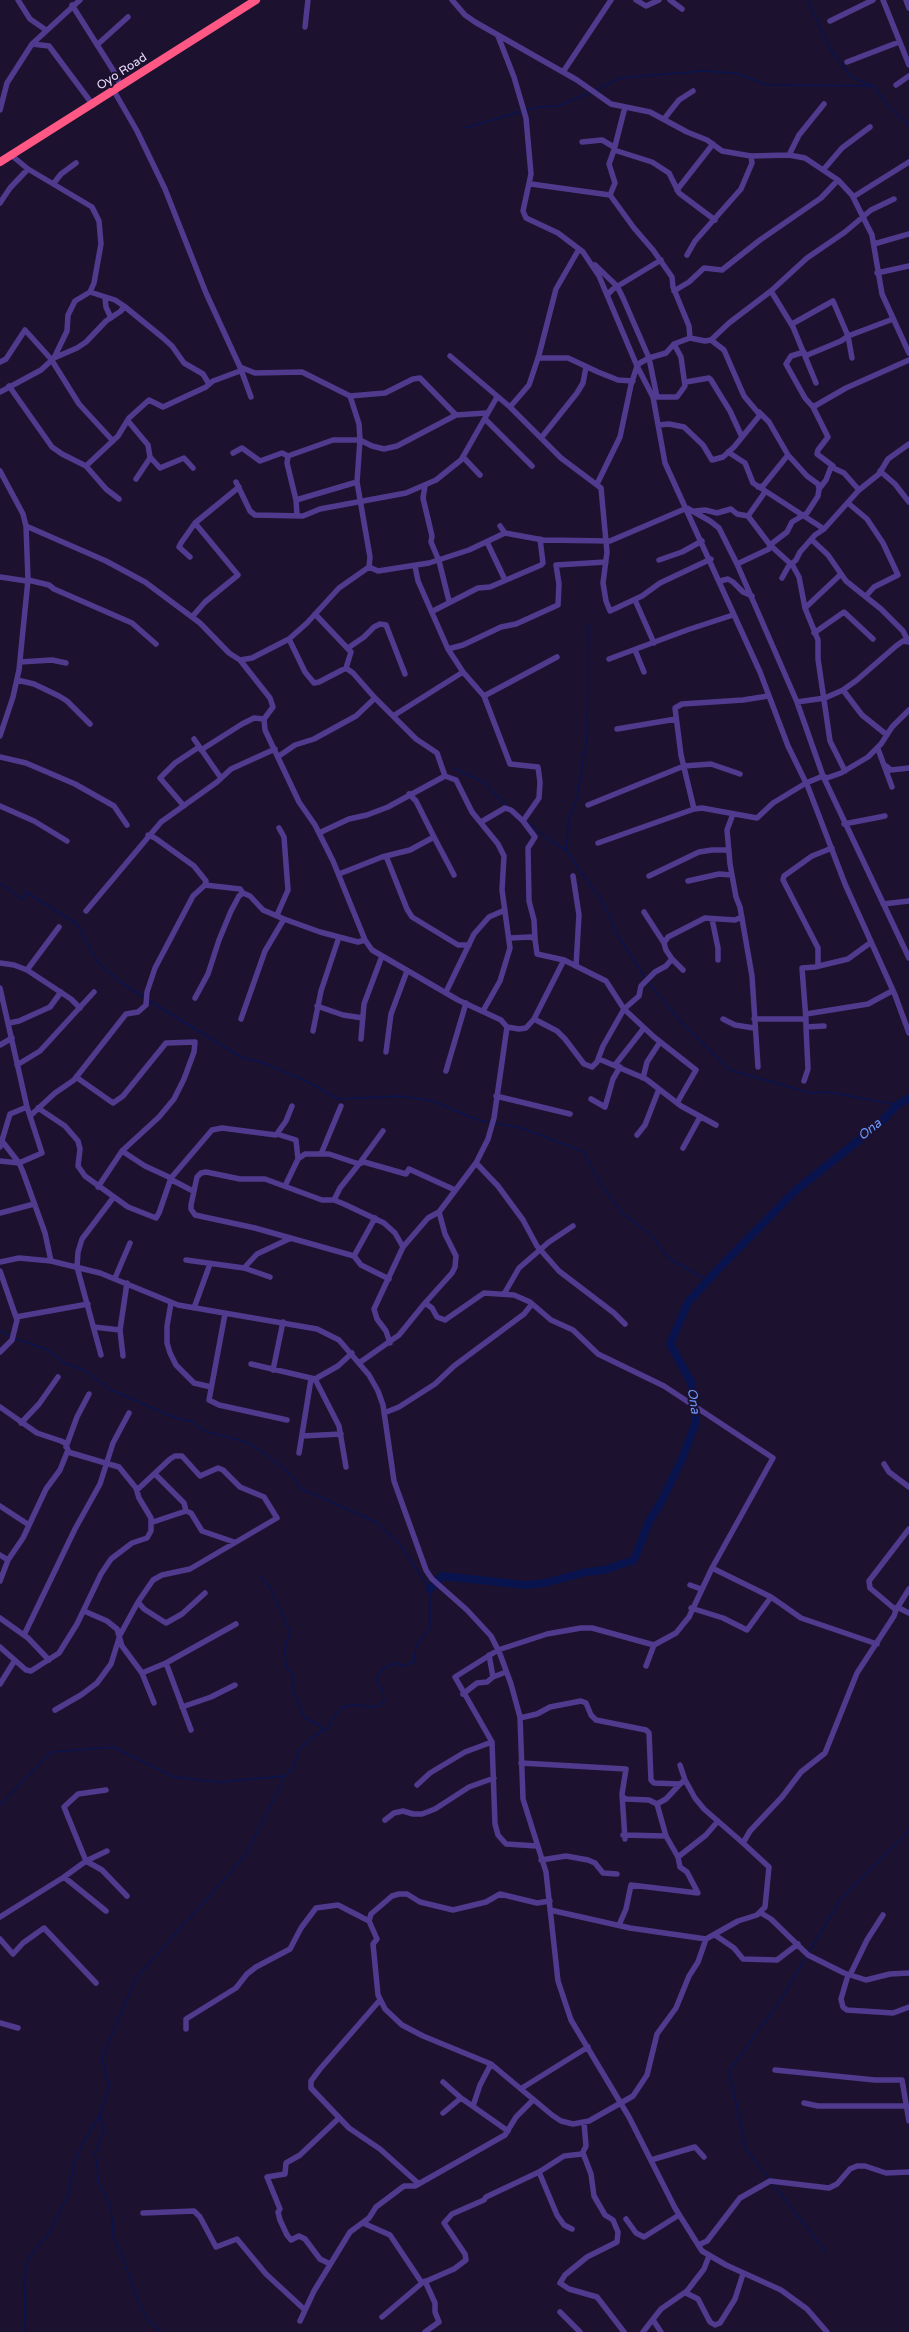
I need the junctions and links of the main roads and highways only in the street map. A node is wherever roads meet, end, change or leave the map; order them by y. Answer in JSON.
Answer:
{"nodes":[{"id":1,"x":251,"y":1,"type":"edge"},
{"id":2,"x":0,"y":162,"type":"edge"}],
"edges":[{"from":1,"to":2,"type":"highway","name":"Oyo Road"}]}
